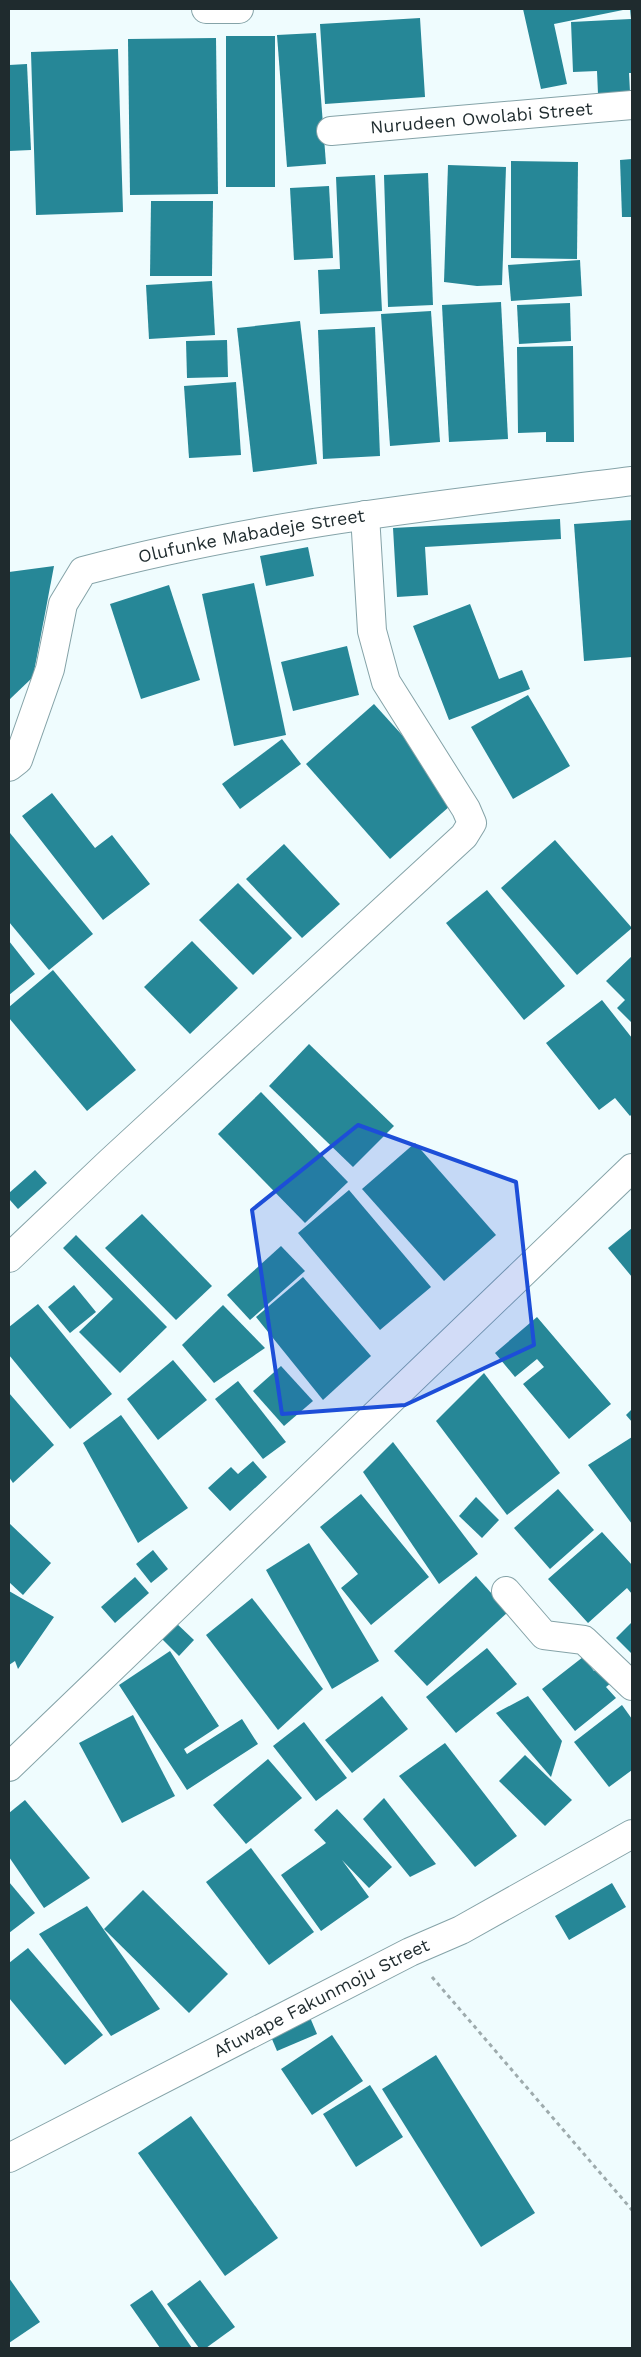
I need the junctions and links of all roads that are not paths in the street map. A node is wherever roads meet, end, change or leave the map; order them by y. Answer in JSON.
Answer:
{"nodes":[{"id":1,"x":206,"y":9,"type":"edge"},
{"id":2,"x":240,"y":9,"type":"edge"},
{"id":3,"x":632,"y":105,"type":"edge"},
{"id":4,"x":331,"y":131,"type":"dead end"},
{"id":5,"x":632,"y":480,"type":"edge"},
{"id":6,"x":365,"y":515,"type":"junction"},
{"id":7,"x":9,"y":767,"type":"edge"},
{"id":8,"x":632,"y":1168,"type":"edge"},
{"id":9,"x":9,"y":1258,"type":"edge"},
{"id":10,"x":506,"y":1591,"type":"dead end"},
{"id":11,"x":632,"y":1686,"type":"edge"},
{"id":12,"x":9,"y":1767,"type":"edge"},
{"id":13,"x":632,"y":1834,"type":"edge"},
{"id":14,"x":9,"y":2158,"type":"edge"}],
"edges":[{"from":1,"to":2,"type":"street"},
{"from":3,"to":4,"type":"street","name":"Nurudeen Owolabi Street"},
{"from":5,"to":6,"type":"street","name":"Olufunke Mabadeje Street"},
{"from":6,"to":7,"type":"street","name":"Olufunke Mabadeje Street"},
{"from":6,"to":9,"type":"street"},
{"from":8,"to":12,"type":"street"},
{"from":10,"to":11,"type":"street"},
{"from":13,"to":14,"type":"street","name":"Afuwape Fakunmoju Street"}]}
